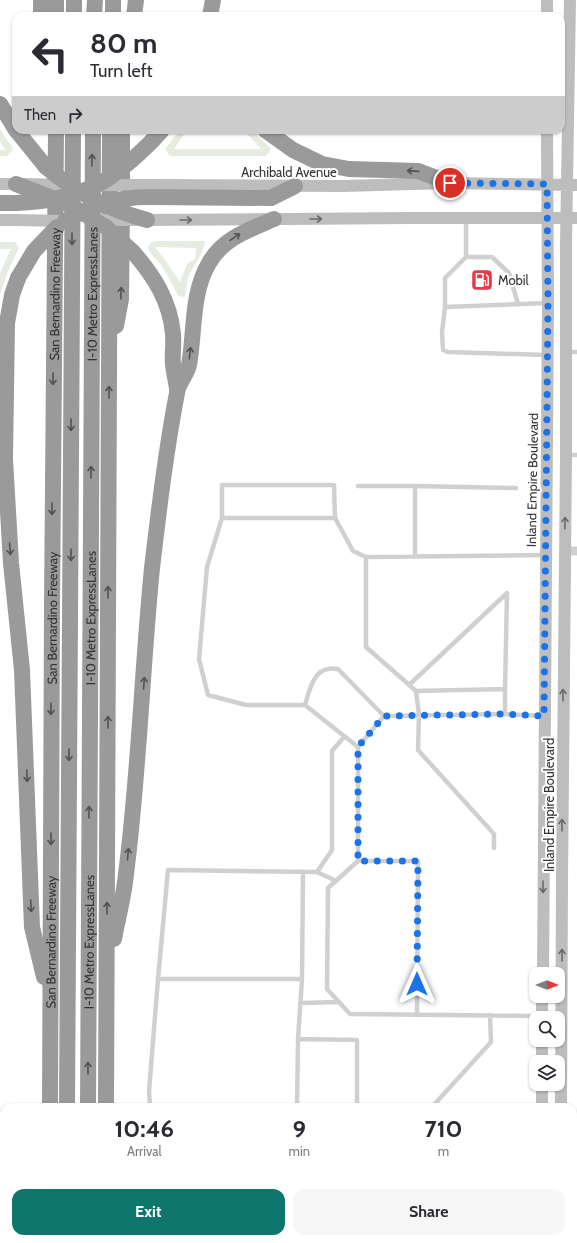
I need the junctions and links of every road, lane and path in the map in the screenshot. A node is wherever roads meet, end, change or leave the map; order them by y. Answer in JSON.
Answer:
{"nodes":[{"id":1,"x":40,"y":0,"type":"edge"},
{"id":2,"x":56,"y":0,"type":"edge"},
{"id":3,"x":74,"y":0,"type":"edge"},
{"id":4,"x":95,"y":0,"type":"edge"},
{"id":5,"x":113,"y":0,"type":"edge"},
{"id":6,"x":136,"y":0,"type":"edge"},
{"id":7,"x":213,"y":0,"type":"edge"},
{"id":8,"x":547,"y":0,"type":"edge"},
{"id":9,"x":570,"y":0,"type":"edge"},
{"id":10,"x":40,"y":12,"type":"edge"},
{"id":11,"x":56,"y":12,"type":"edge"},
{"id":12,"x":74,"y":12,"type":"edge"},
{"id":13,"x":94,"y":12,"type":"edge"},
{"id":14,"x":113,"y":12,"type":"edge"},
{"id":15,"x":134,"y":12,"type":"edge"},
{"id":16,"x":211,"y":12,"type":"edge"},
{"id":17,"x":214,"y":12,"type":"edge"},
{"id":18,"x":547,"y":12,"type":"edge"},
{"id":19,"x":573,"y":89,"type":"edge"},
{"id":20,"x":0,"y":104,"type":"edge"},
{"id":21,"x":12,"y":124,"type":"edge"},
{"id":22,"x":19,"y":134,"type":"edge"},
{"id":23,"x":56,"y":134,"type":"edge"},
{"id":24,"x":73,"y":134,"type":"edge"},
{"id":25,"x":93,"y":134,"type":"edge"},
{"id":26,"x":110,"y":134,"type":"edge"},
{"id":27,"x":122,"y":134,"type":"edge"},
{"id":28,"x":271,"y":134,"type":"edge"},
{"id":29,"x":547,"y":134,"type":"edge"},
{"id":30,"x":157,"y":136,"type":"edge"},
{"id":31,"x":450,"y":183,"type":"junction"},
{"id":32,"x":0,"y":184,"type":"edge"},
{"id":33,"x":16,"y":184,"type":"junction"},
{"id":34,"x":547,"y":184,"type":"junction"},
{"id":35,"x":96,"y":185,"type":"junction"},
{"id":36,"x":572,"y":185,"type":"edge"},
{"id":37,"x":295,"y":186,"type":"joint"},
{"id":38,"x":73,"y":188,"type":"junction"},
{"id":39,"x":149,"y":191,"type":"junction"},
{"id":40,"x":55,"y":198,"type":"junction"},
{"id":41,"x":8,"y":203,"type":"edge"},
{"id":42,"x":103,"y":203,"type":"junction"},
{"id":43,"x":82,"y":212,"type":"junction"},
{"id":44,"x":466,"y":218,"type":"junction"},
{"id":45,"x":548,"y":218,"type":"junction"},
{"id":46,"x":572,"y":218,"type":"edge"},
{"id":47,"x":274,"y":219,"type":"junction"},
{"id":48,"x":0,"y":220,"type":"edge"},
{"id":49,"x":65,"y":220,"type":"junction"},
{"id":50,"x":96,"y":220,"type":"junction"},
{"id":51,"x":147,"y":220,"type":"junction"},
{"id":52,"x":466,"y":257,"type":"junction"},
{"id":53,"x":548,"y":303,"type":"junction"},
{"id":54,"x":518,"y":304,"type":"junction"},
{"id":55,"x":445,"y":307,"type":"junction"},
{"id":56,"x":571,"y":352,"type":"edge"},
{"id":57,"x":548,"y":355,"type":"junction"},
{"id":58,"x":109,"y":359,"type":"junction"},
{"id":59,"x":177,"y":389,"type":"junction"},
{"id":60,"x":0,"y":434,"type":"edge"},
{"id":61,"x":572,"y":455,"type":"edge"},
{"id":62,"x":5,"y":459,"type":"junction"},
{"id":63,"x":358,"y":486,"type":"dead end"},
{"id":64,"x":415,"y":486,"type":"junction"},
{"id":65,"x":516,"y":488,"type":"dead end"},
{"id":66,"x":222,"y":518,"type":"junction"},
{"id":67,"x":335,"y":518,"type":"junction"},
{"id":68,"x":571,"y":551,"type":"edge"},
{"id":69,"x":546,"y":555,"type":"junction"},
{"id":70,"x":415,"y":556,"type":"junction"},
{"id":71,"x":366,"y":557,"type":"junction"},
{"id":72,"x":409,"y":685,"type":"junction"},
{"id":73,"x":505,"y":690,"type":"junction"},
{"id":74,"x":416,"y":691,"type":"junction"},
{"id":75,"x":305,"y":705,"type":"junction"},
{"id":76,"x":505,"y":714,"type":"junction"},
{"id":77,"x":419,"y":715,"type":"junction"},
{"id":78,"x":384,"y":716,"type":"junction"},
{"id":79,"x":544,"y":716,"type":"junction"},
{"id":80,"x":344,"y":737,"type":"junction"},
{"id":81,"x":358,"y":747,"type":"junction"},
{"id":82,"x":494,"y":848,"type":"dead end"},
{"id":83,"x":358,"y":861,"type":"junction"},
{"id":84,"x":303,"y":872,"type":"junction"},
{"id":85,"x":317,"y":872,"type":"junction"},
{"id":86,"x":336,"y":881,"type":"junction"},
{"id":87,"x":543,"y":967,"type":"edge"},
{"id":88,"x":107,"y":976,"type":"junction"},
{"id":89,"x":158,"y":979,"type":"junction"},
{"id":90,"x":302,"y":979,"type":"junction"},
{"id":91,"x":50,"y":1000,"type":"junction"},
{"id":92,"x":338,"y":1002,"type":"junction"},
{"id":93,"x":301,"y":1003,"type":"junction"},
{"id":94,"x":417,"y":1015,"type":"junction"},
{"id":95,"x":490,"y":1016,"type":"junction"},
{"id":96,"x":529,"y":1017,"type":"edge"},
{"id":97,"x":298,"y":1038,"type":"junction"},
{"id":98,"x":542,"y":1091,"type":"edge"},
{"id":99,"x":50,"y":1103,"type":"edge"},
{"id":100,"x":68,"y":1103,"type":"edge"},
{"id":101,"x":88,"y":1103,"type":"edge"},
{"id":102,"x":106,"y":1103,"type":"edge"},
{"id":103,"x":150,"y":1103,"type":"edge"},
{"id":104,"x":297,"y":1103,"type":"edge"},
{"id":105,"x":357,"y":1103,"type":"edge"},
{"id":106,"x":436,"y":1103,"type":"edge"},
{"id":107,"x":542,"y":1103,"type":"edge"},
{"id":108,"x":561,"y":1103,"type":"edge"}],
"edges":[{"from":1,"to":10,"type":"highway"},
{"from":2,"to":11,"type":"highway"},
{"from":3,"to":12,"type":"highway"},
{"from":4,"to":13,"type":"highway"},
{"from":5,"to":14,"type":"highway"},
{"from":6,"to":15,"type":"highway"},
{"from":7,"to":16,"type":"highway"},
{"from":7,"to":17,"type":"highway"},
{"from":8,"to":18,"type":"main road"},
{"from":9,"to":19,"type":"main road","name":"Inland Empire Boulevard"},
{"from":19,"to":36,"type":"main road","name":"Inland Empire Boulevard"},
{"from":20,"to":21,"type":"highway"},
{"from":22,"to":38,"type":"highway","bridge":true},
{"from":23,"to":91,"type":"highway","name":"San Bernardino Freeway","one_way":true},
{"from":24,"to":100,"type":"highway","name":"I-10 Metro ExpressLanes","one_way":true},
{"from":101,"to":25,"type":"highway","name":"I-10 Metro ExpressLanes","one_way":true},
{"from":26,"to":58,"type":"highway"},
{"from":58,"to":27,"type":"highway","one_way":true},
{"from":31,"to":28,"type":"highway","one_way":true},
{"from":29,"to":34,"type":"main road","name":"Inland Empire Boulevard"},
{"from":30,"to":35,"type":"highway","bridge":true},
{"from":31,"to":34,"type":"main road","name":"Archibald Avenue"},
{"from":31,"to":37,"type":"main road","name":"Archibald Avenue"},
{"from":32,"to":33,"type":"main road"},
{"from":33,"to":38,"type":"main road","bridge":true},
{"from":33,"to":40,"type":"highway","bridge":true},
{"from":34,"to":36,"type":"main road","name":"Archibald Avenue"},
{"from":34,"to":45,"type":"main road","name":"Inland Empire Boulevard"},
{"from":35,"to":38,"type":"highway","bridge":true},
{"from":35,"to":39,"type":"main road","bridge":true},
{"from":36,"to":46,"type":"main road","name":"Inland Empire Boulevard"},
{"from":37,"to":39,"type":"highway"},
{"from":38,"to":40,"type":"highway","bridge":true},
{"from":38,"to":42,"type":"highway","bridge":true},
{"from":39,"to":42,"type":"highway","bridge":true},
{"from":40,"to":41,"type":"highway","bridge":true},
{"from":40,"to":43,"type":"highway","bridge":true},
{"from":42,"to":43,"type":"highway","bridge":true},
{"from":42,"to":51,"type":"highway","bridge":true},
{"from":43,"to":49,"type":"highway","bridge":true},
{"from":43,"to":50,"type":"highway","bridge":true},
{"from":44,"to":45,"type":"main road"},
{"from":47,"to":44,"type":"main road","one_way":true},
{"from":44,"to":52,"type":"lane"},
{"from":45,"to":46,"type":"main road"},
{"from":45,"to":53,"type":"main road","name":"Inland Empire Boulevard"},
{"from":46,"to":56,"type":"main road","name":"Inland Empire Boulevard"},
{"from":51,"to":47,"type":"main road","one_way":true},
{"from":59,"to":47,"type":"highway","one_way":true},
{"from":48,"to":49,"type":"main road","bridge":true},
{"from":49,"to":50,"type":"main road","bridge":true},
{"from":49,"to":62,"type":"highway","bridge":true},
{"from":50,"to":51,"type":"main road","bridge":true},
{"from":50,"to":59,"type":"highway","bridge":true},
{"from":52,"to":54,"type":"lane"},
{"from":52,"to":55,"type":"lane"},
{"from":53,"to":54,"type":"lane"},
{"from":53,"to":57,"type":"main road","name":"Inland Empire Boulevard"},
{"from":54,"to":55,"type":"lane"},
{"from":55,"to":57,"type":"lane"},
{"from":56,"to":61,"type":"main road","name":"Inland Empire Boulevard"},
{"from":57,"to":69,"type":"main road","name":"Inland Empire Boulevard"},
{"from":88,"to":58,"type":"highway","one_way":true},
{"from":88,"to":59,"type":"highway","one_way":true},
{"from":60,"to":62,"type":"highway"},
{"from":68,"to":61,"type":"main road","name":"Inland Empire Boulevard","one_way":true},
{"from":62,"to":91,"type":"highway","one_way":true},
{"from":63,"to":64,"type":"lane"},
{"from":64,"to":65,"type":"lane"},
{"from":64,"to":70,"type":"lane"},
{"from":66,"to":67,"type":"lane"},
{"from":66,"to":67,"type":"lane"},
{"from":66,"to":75,"type":"lane"},
{"from":67,"to":71,"type":"lane"},
{"from":108,"to":68,"type":"main road","name":"Inland Empire Boulevard","one_way":true},
{"from":69,"to":70,"type":"lane"},
{"from":69,"to":79,"type":"main road","name":"Inland Empire Boulevard"},
{"from":70,"to":71,"type":"lane"},
{"from":71,"to":72,"type":"lane"},
{"from":72,"to":73,"type":"lane"},
{"from":72,"to":74,"type":"lane"},
{"from":73,"to":74,"type":"lane"},
{"from":73,"to":76,"type":"lane"},
{"from":74,"to":77,"type":"lane"},
{"from":75,"to":78,"type":"lane"},
{"from":75,"to":80,"type":"lane"},
{"from":76,"to":77,"type":"lane"},
{"from":76,"to":79,"type":"lane"},
{"from":77,"to":78,"type":"lane"},
{"from":77,"to":82,"type":"lane"},
{"from":78,"to":81,"type":"lane"},
{"from":79,"to":87,"type":"main road","name":"Inland Empire Boulevard","one_way":true},
{"from":80,"to":81,"type":"lane"},
{"from":80,"to":85,"type":"lane"},
{"from":81,"to":83,"type":"lane"},
{"from":83,"to":86,"type":"lane"},
{"from":83,"to":94,"type":"lane"},
{"from":84,"to":85,"type":"lane"},
{"from":84,"to":89,"type":"lane"},
{"from":84,"to":90,"type":"lane"},
{"from":85,"to":86,"type":"lane"},
{"from":86,"to":92,"type":"lane"},
{"from":88,"to":102,"type":"highway"},
{"from":89,"to":90,"type":"lane"},
{"from":89,"to":103,"type":"lane"},
{"from":90,"to":93,"type":"lane"},
{"from":91,"to":99,"type":"highway","name":"San Bernardino Freeway"},
{"from":92,"to":93,"type":"lane"},
{"from":92,"to":94,"type":"lane"},
{"from":93,"to":97,"type":"lane"},
{"from":94,"to":95,"type":"lane"},
{"from":95,"to":96,"type":"lane"},
{"from":95,"to":106,"type":"lane"},
{"from":97,"to":104,"type":"lane"},
{"from":97,"to":105,"type":"lane"},
{"from":98,"to":107,"type":"main road"}]}
